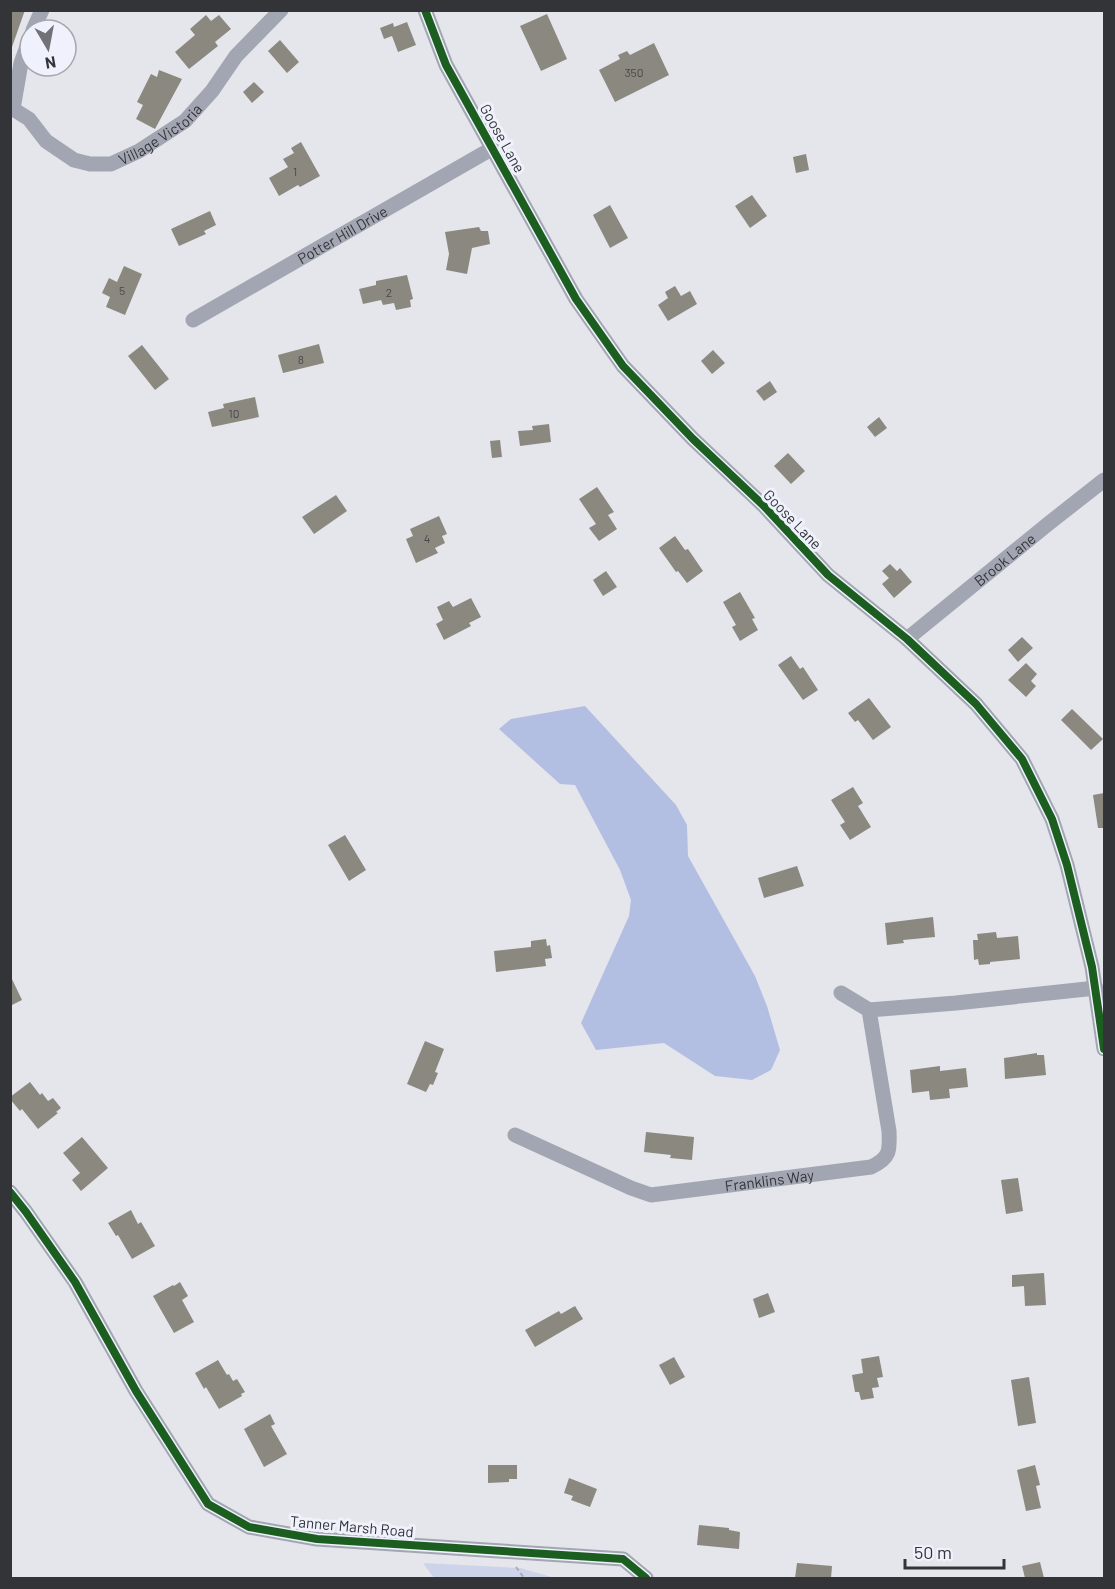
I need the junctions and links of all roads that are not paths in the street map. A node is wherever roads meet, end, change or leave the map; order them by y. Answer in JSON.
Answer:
{"nodes":[{"id":1,"x":281,"y":10,"type":"edge"},
{"id":2,"x":425,"y":10,"type":"edge"},
{"id":3,"x":18,"y":78,"type":"edge"},
{"id":4,"x":12,"y":116,"type":"edge"},
{"id":5,"x":493,"y":148,"type":"junction"},
{"id":6,"x":193,"y":320,"type":"dead end"},
{"id":7,"x":1104,"y":480,"type":"edge"},
{"id":8,"x":907,"y":639,"type":"junction"},
{"id":9,"x":1098,"y":966,"type":"edge"},
{"id":10,"x":1096,"y":988,"type":"junction"},
{"id":11,"x":841,"y":993,"type":"dead end"},
{"id":12,"x":869,"y":1011,"type":"junction"},
{"id":13,"x":1104,"y":1049,"type":"edge"},
{"id":14,"x":515,"y":1135,"type":"dead end"},
{"id":15,"x":10,"y":1192,"type":"edge"},
{"id":16,"x":646,"y":1578,"type":"edge"}],
"edges":[{"from":1,"to":4,"type":"street","name":"Village Victoria"},
{"from":2,"to":5,"type":"street","name":"Goose Lane"},
{"from":3,"to":4,"type":"street","name":"Village Victoria"},
{"from":5,"to":6,"type":"street","name":"Potter Hill Drive"},
{"from":5,"to":8,"type":"street","name":"Goose Lane"},
{"from":7,"to":8,"type":"street","name":"Brook Lane"},
{"from":8,"to":9,"type":"street","name":"Goose Lane"},
{"from":9,"to":10,"type":"street","name":"Goose Lane"},
{"from":10,"to":12,"type":"street"},
{"from":10,"to":13,"type":"street","name":"Goose Lane"},
{"from":11,"to":12,"type":"street"},
{"from":12,"to":14,"type":"street","name":"Franklins Way"},
{"from":15,"to":16,"type":"street","name":"Tanner Marsh Road"}]}
